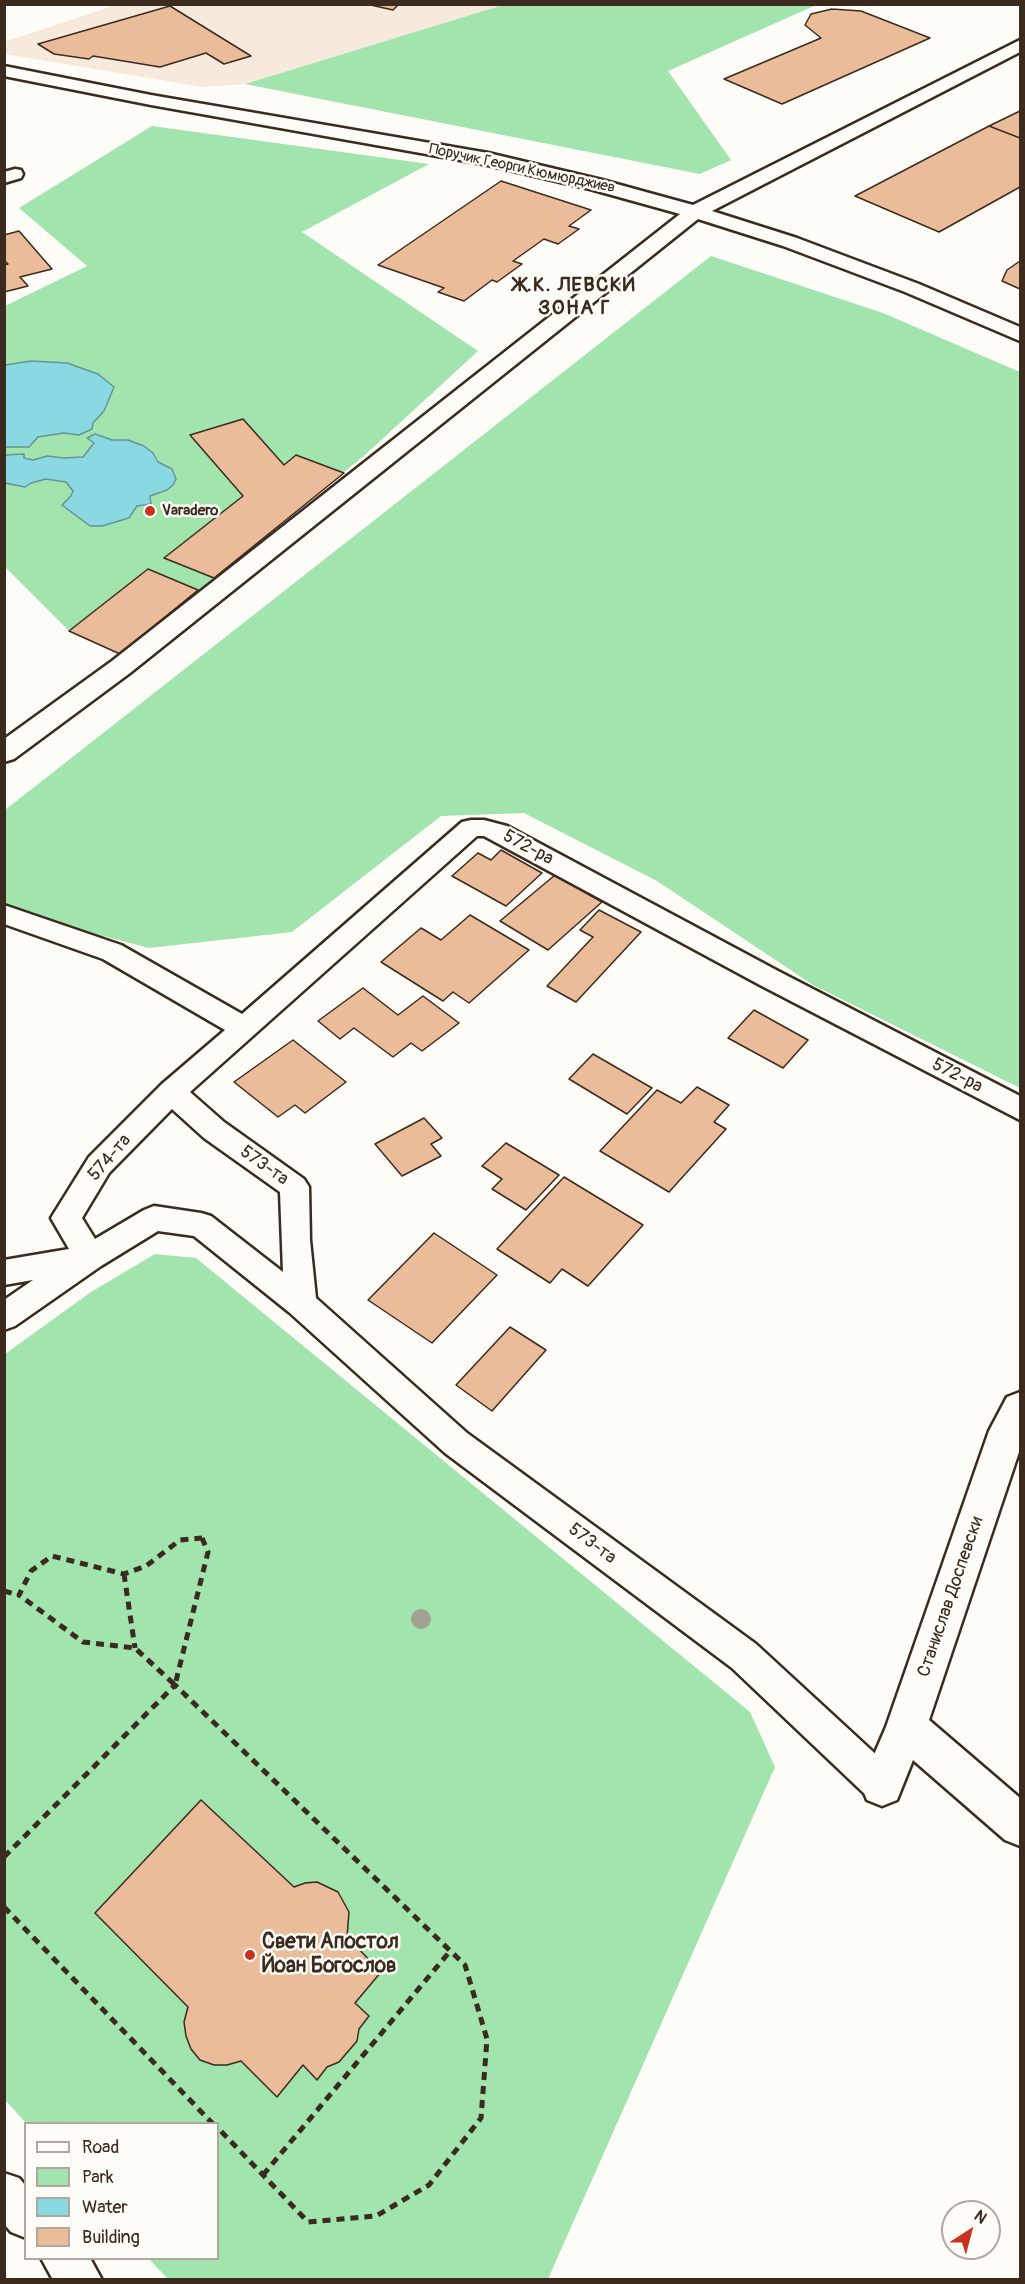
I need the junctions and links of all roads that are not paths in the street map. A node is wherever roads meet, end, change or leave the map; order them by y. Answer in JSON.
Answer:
{"nodes":[{"id":1,"x":1020,"y":45,"type":"edge"},
{"id":2,"x":4,"y":71,"type":"edge"},
{"id":3,"x":694,"y":212,"type":"junction"},
{"id":4,"x":1020,"y":335,"type":"edge"},
{"id":5,"x":4,"y":753,"type":"edge"},
{"id":6,"x":4,"y":914,"type":"edge"},
{"id":7,"x":244,"y":1028,"type":"junction"},
{"id":8,"x":172,"y":1092,"type":"junction"},
{"id":9,"x":1020,"y":1109,"type":"edge"},
{"id":10,"x":90,"y":1257,"type":"junction"},
{"id":11,"x":4,"y":1273,"type":"edge"},
{"id":12,"x":301,"y":1304,"type":"junction"},
{"id":13,"x":4,"y":1317,"type":"edge"},
{"id":14,"x":1020,"y":1408,"type":"edge"},
{"id":15,"x":906,"y":1727,"type":"junction"},
{"id":16,"x":882,"y":1785,"type":"joint"},
{"id":17,"x":1020,"y":1825,"type":"edge"},
{"id":18,"x":4,"y":2193,"type":"edge"},
{"id":19,"x":24,"y":2215,"type":"edge"},
{"id":20,"x":63,"y":2260,"type":"edge"},
{"id":21,"x":81,"y":2280,"type":"edge"}],
"edges":[{"from":1,"to":3,"type":"street"},
{"from":2,"to":3,"type":"street","name":"Поручик Георги Кюмюрджиев"},
{"from":3,"to":4,"type":"street","name":"Поручик Георги Кюмюрджиев"},
{"from":3,"to":5,"type":"street"},
{"from":6,"to":7,"type":"lane"},
{"from":7,"to":8,"type":"lane","name":"574-та"},
{"from":7,"to":9,"type":"lane","name":"572-ра"},
{"from":8,"to":10,"type":"lane","name":"574-та"},
{"from":8,"to":12,"type":"lane","name":"573-та"},
{"from":10,"to":11,"type":"lane"},
{"from":10,"to":12,"type":"lane","name":"573-та"},
{"from":10,"to":13,"type":"lane"},
{"from":12,"to":16,"type":"lane","name":"573-та"},
{"from":14,"to":15,"type":"street","name":"Станислав Доспевски"},
{"from":15,"to":16,"type":"street","name":"Станислав Доспевски"},
{"from":15,"to":17,"type":"street"},
{"from":18,"to":19,"type":"lane"},
{"from":20,"to":21,"type":"lane"}]}
